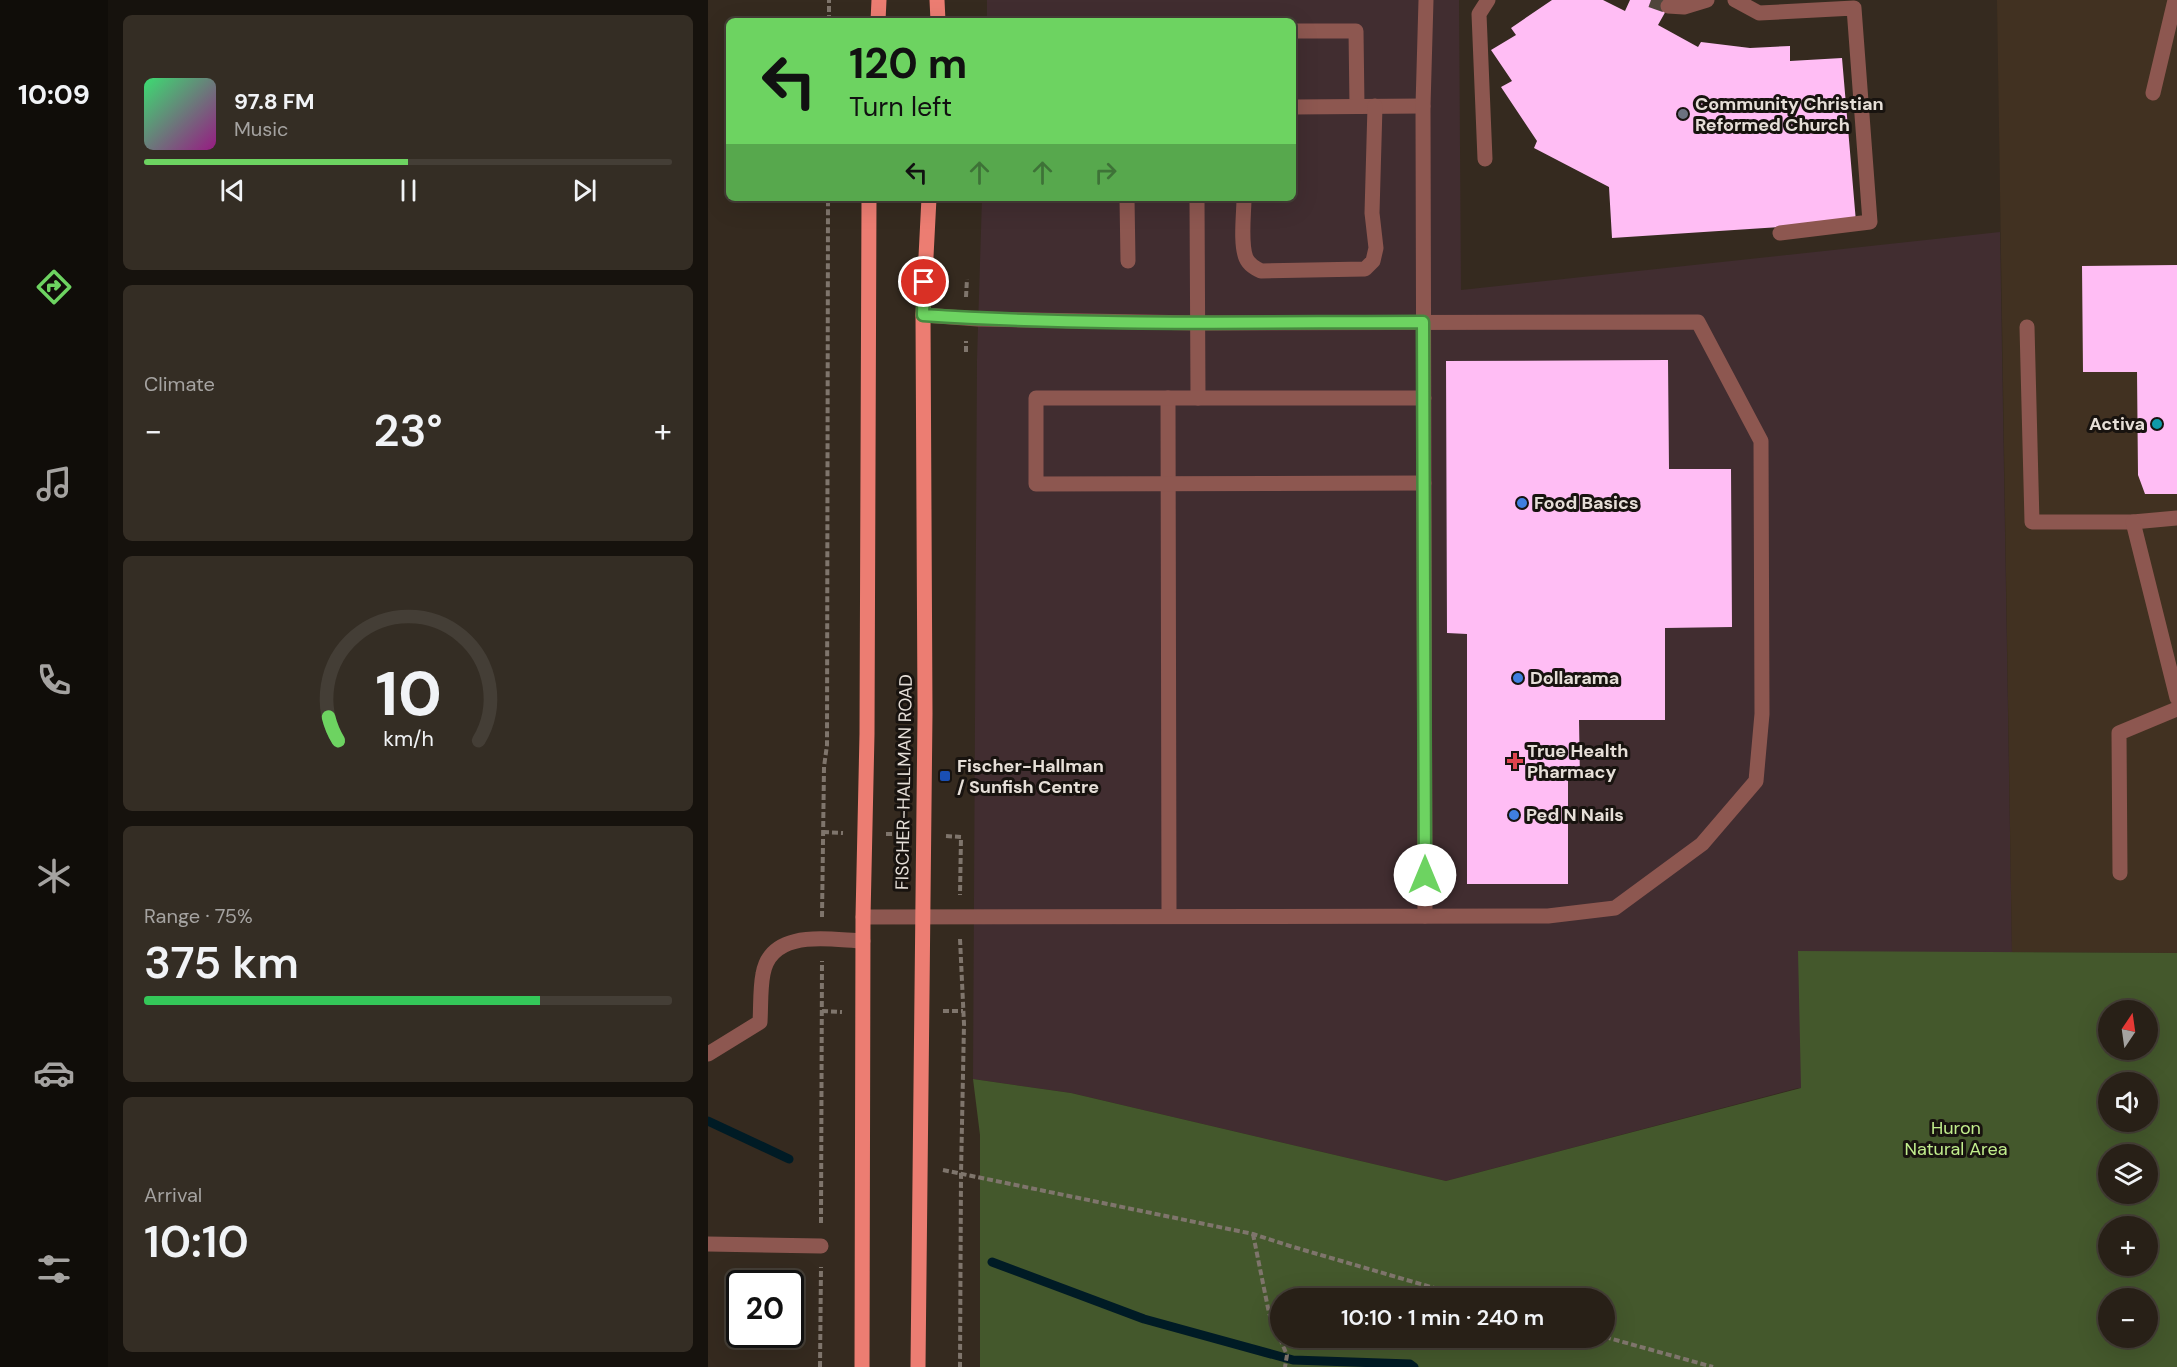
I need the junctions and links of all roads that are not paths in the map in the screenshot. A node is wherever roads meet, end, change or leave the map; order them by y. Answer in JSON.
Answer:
{"nodes":[{"id":1,"x":879,"y":0,"type":"edge"},
{"id":2,"x":937,"y":0,"type":"edge"},
{"id":3,"x":1426,"y":0,"type":"edge"},
{"id":4,"x":1488,"y":0,"type":"edge"},
{"id":5,"x":1707,"y":0,"type":"edge"},
{"id":6,"x":1735,"y":0,"type":"edge"},
{"id":7,"x":2175,"y":0,"type":"edge"},
{"id":8,"x":1668,"y":6,"type":"dead end"},
{"id":9,"x":878,"y":18,"type":"edge"},
{"id":10,"x":938,"y":18,"type":"edge"},
{"id":11,"x":1296,"y":31,"type":"edge"},
{"id":12,"x":2153,"y":93,"type":"dead end"},
{"id":13,"x":1357,"y":106,"type":"junction"},
{"id":14,"x":1375,"y":106,"type":"junction"},
{"id":15,"x":1423,"y":106,"type":"junction"},
{"id":16,"x":1296,"y":107,"type":"edge"},
{"id":17,"x":1485,"y":159,"type":"dead end"},
{"id":18,"x":869,"y":201,"type":"edge"},
{"id":19,"x":929,"y":201,"type":"edge"},
{"id":20,"x":1126,"y":201,"type":"edge"},
{"id":21,"x":1197,"y":201,"type":"edge"},
{"id":22,"x":1244,"y":201,"type":"edge"},
{"id":23,"x":1780,"y":233,"type":"dead end"},
{"id":24,"x":1128,"y":261,"type":"dead end"},
{"id":25,"x":923,"y":315,"type":"junction"},
{"id":26,"x":1423,"y":322,"type":"junction"},
{"id":27,"x":1198,"y":323,"type":"junction"},
{"id":28,"x":2027,"y":327,"type":"dead end"},
{"id":29,"x":1168,"y":398,"type":"junction"},
{"id":30,"x":1198,"y":398,"type":"junction"},
{"id":31,"x":1424,"y":398,"type":"junction"},
{"id":32,"x":1168,"y":483,"type":"junction"},
{"id":33,"x":1424,"y":483,"type":"junction"},
{"id":34,"x":2177,"y":518,"type":"edge"},
{"id":35,"x":2133,"y":522,"type":"junction"},
{"id":36,"x":2177,"y":698,"type":"edge"},
{"id":37,"x":2177,"y":709,"type":"edge"},
{"id":38,"x":2120,"y":873,"type":"dead end"},
{"id":39,"x":921,"y":916,"type":"junction"},
{"id":40,"x":1169,"y":916,"type":"junction"},
{"id":41,"x":1425,"y":916,"type":"junction"},
{"id":42,"x":863,"y":917,"type":"junction"},
{"id":43,"x":863,"y":941,"type":"junction"},
{"id":44,"x":708,"y":1054,"type":"edge"},
{"id":45,"x":708,"y":1244,"type":"edge"},
{"id":46,"x":821,"y":1246,"type":"road end"},
{"id":47,"x":862,"y":1367,"type":"edge"},
{"id":48,"x":918,"y":1367,"type":"edge"}],
"edges":[{"from":1,"to":9,"type":"main road"},
{"from":2,"to":10,"type":"main road"},
{"from":3,"to":15,"type":"lane"},
{"from":4,"to":17,"type":"lane"},
{"from":5,"to":8,"type":"lane"},
{"from":6,"to":23,"type":"lane"},
{"from":7,"to":12,"type":"lane"},
{"from":11,"to":13,"type":"lane"},
{"from":13,"to":14,"type":"lane"},
{"from":13,"to":16,"type":"lane"},
{"from":14,"to":15,"type":"lane"},
{"from":14,"to":22,"type":"lane"},
{"from":15,"to":26,"type":"lane"},
{"from":18,"to":42,"type":"main road"},
{"from":19,"to":25,"type":"main road","name":"FISCHER-HALLMAN ROAD"},
{"from":20,"to":24,"type":"lane"},
{"from":21,"to":27,"type":"lane"},
{"from":25,"to":27,"type":"lane"},
{"from":25,"to":39,"type":"main road","name":"FISCHER-HALLMAN ROAD"},
{"from":26,"to":27,"type":"lane"},
{"from":26,"to":31,"type":"lane"},
{"from":26,"to":41,"type":"lane"},
{"from":27,"to":30,"type":"lane"},
{"from":28,"to":35,"type":"lane"},
{"from":29,"to":30,"type":"lane"},
{"from":29,"to":32,"type":"lane"},
{"from":29,"to":32,"type":"lane"},
{"from":30,"to":31,"type":"lane"},
{"from":31,"to":33,"type":"lane"},
{"from":32,"to":33,"type":"lane"},
{"from":32,"to":40,"type":"lane"},
{"from":33,"to":41,"type":"lane"},
{"from":34,"to":35,"type":"lane"},
{"from":35,"to":36,"type":"lane"},
{"from":37,"to":38,"type":"lane"},
{"from":39,"to":40,"type":"lane"},
{"from":39,"to":42,"type":"lane"},
{"from":39,"to":48,"type":"main road","name":"FISCHER-HALLMAN ROAD"},
{"from":40,"to":41,"type":"lane"},
{"from":42,"to":43,"type":"main road"},
{"from":43,"to":44,"type":"lane"},
{"from":43,"to":47,"type":"main road"},
{"from":45,"to":46,"type":"lane"}]}
